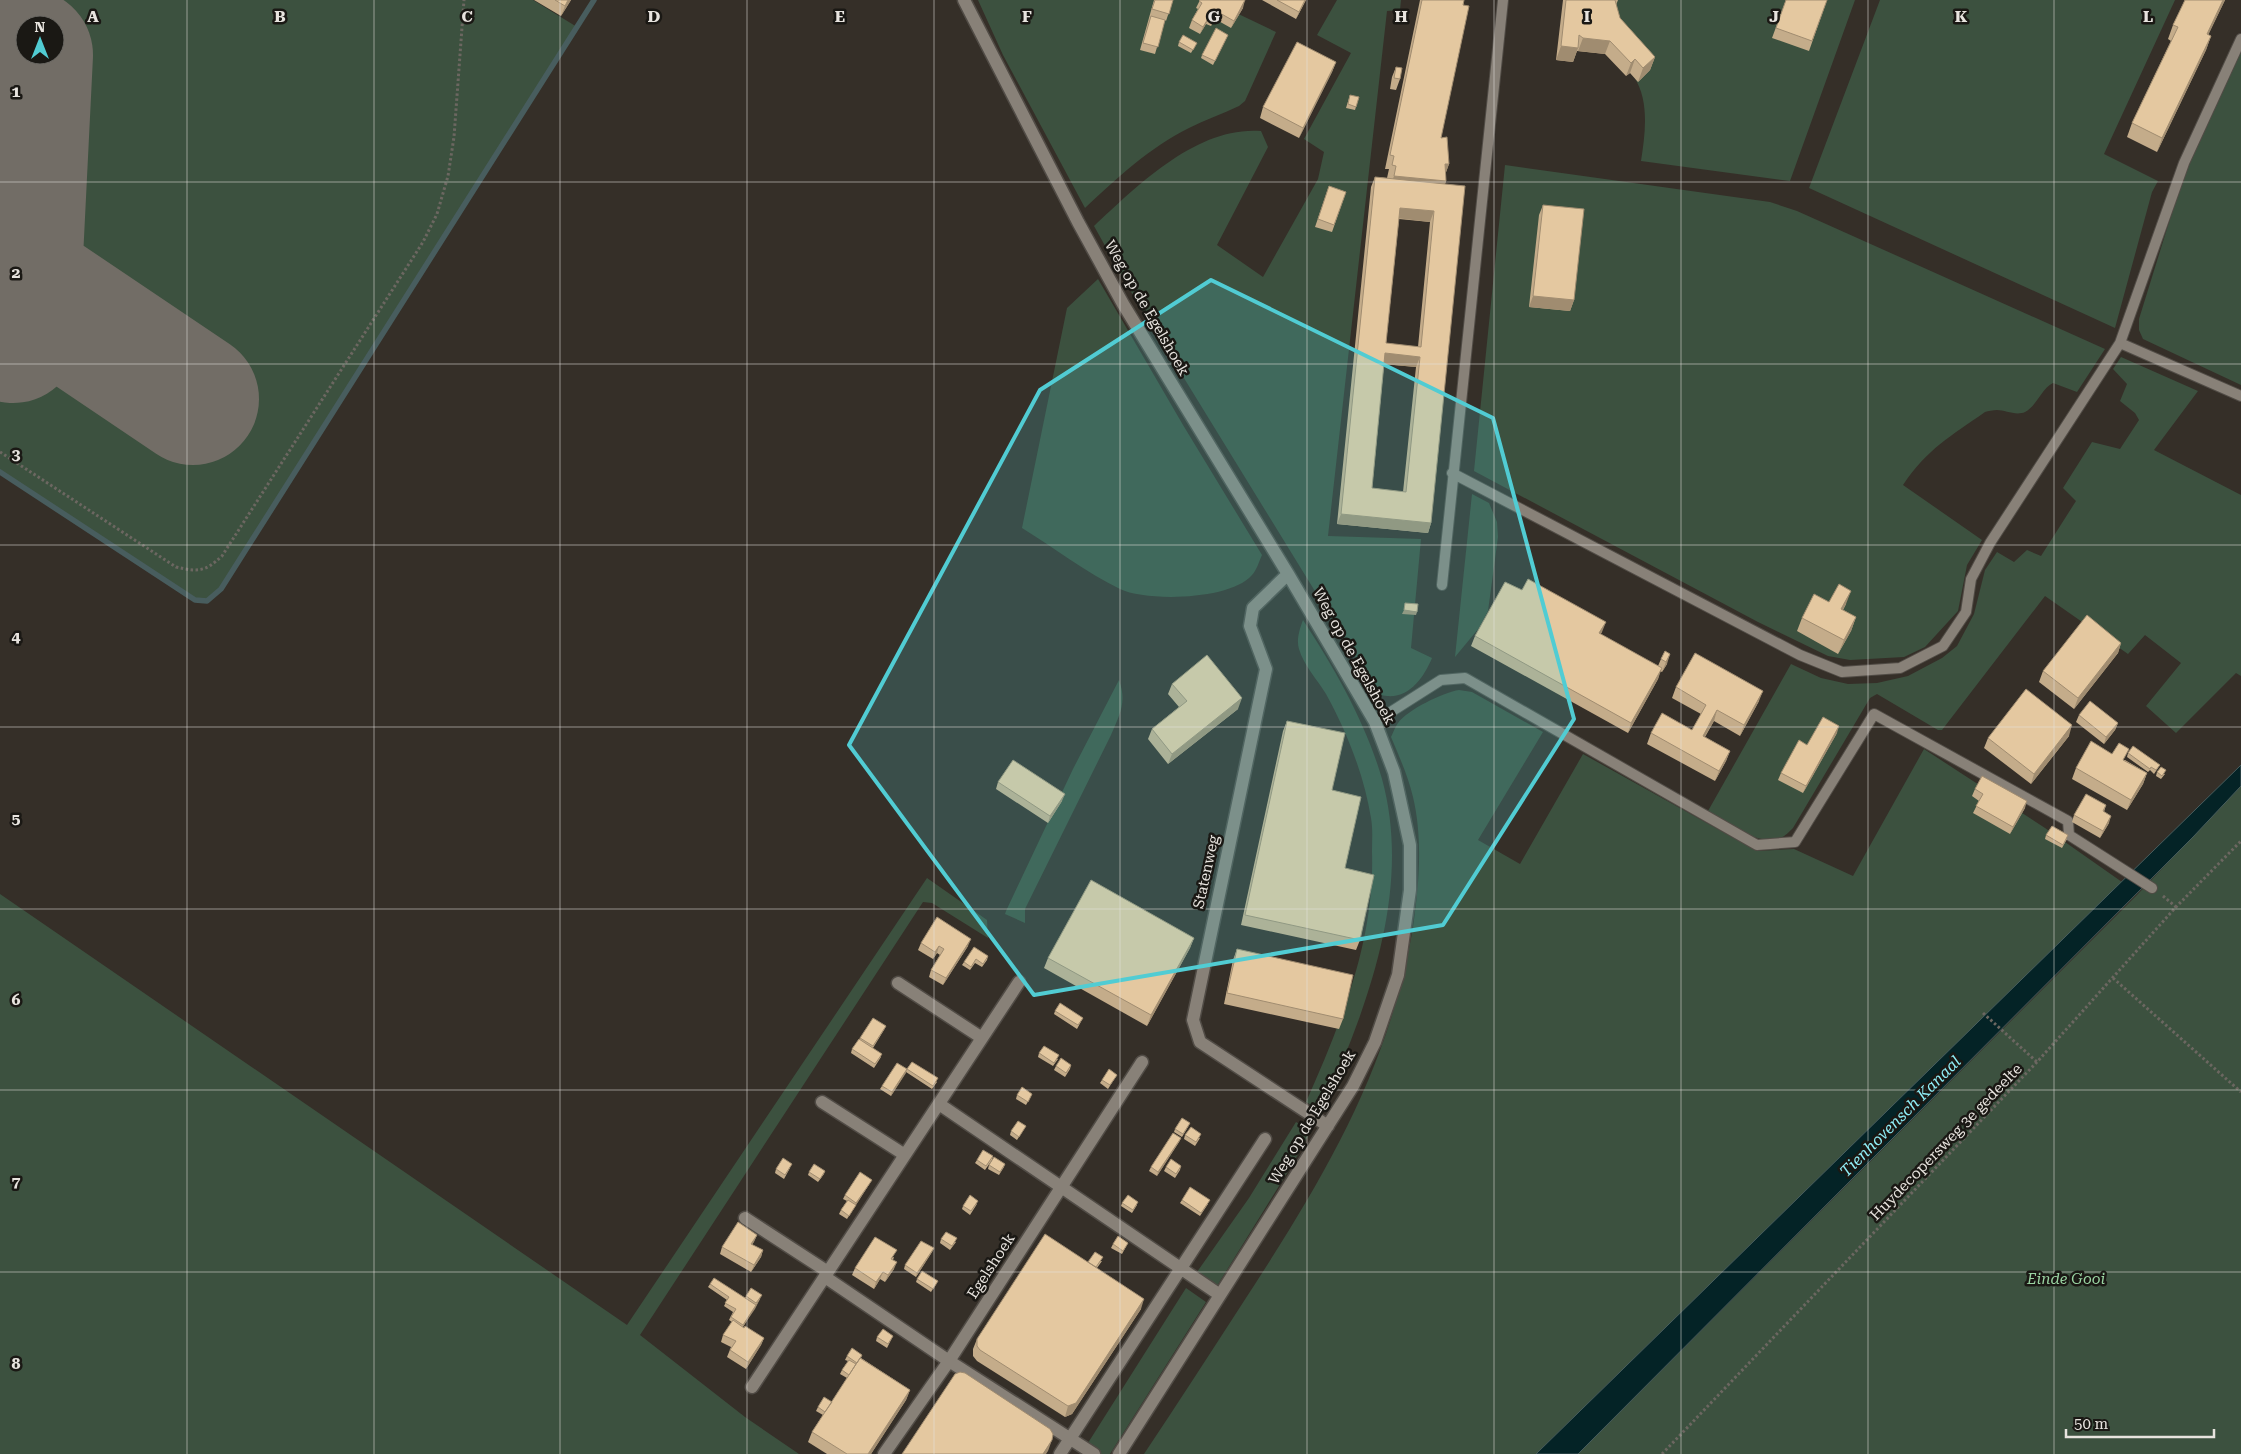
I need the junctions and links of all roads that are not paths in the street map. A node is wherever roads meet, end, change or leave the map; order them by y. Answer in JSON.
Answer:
{"nodes":[{"id":1,"x":964,"y":0,"type":"edge"},
{"id":2,"x":1503,"y":0,"type":"edge"},
{"id":3,"x":2241,"y":39,"type":"edge"},
{"id":4,"x":2120,"y":342,"type":"junction"},
{"id":5,"x":2241,"y":396,"type":"edge"},
{"id":6,"x":1452,"y":473,"type":"junction"},
{"id":7,"x":1288,"y":574,"type":"junction"},
{"id":8,"x":1442,"y":585,"type":"dead end"},
{"id":9,"x":1375,"y":722,"type":"junction"},
{"id":10,"x":2152,"y":888,"type":"dead end"},
{"id":11,"x":1019,"y":982,"type":"dead end"},
{"id":12,"x":898,"y":983,"type":"dead end"},
{"id":13,"x":982,"y":1038,"type":"junction"},
{"id":14,"x":1142,"y":1062,"type":"dead end"},
{"id":15,"x":822,"y":1102,"type":"dead end"},
{"id":16,"x":939,"y":1104,"type":"junction"},
{"id":17,"x":1328,"y":1126,"type":"junction"},
{"id":18,"x":1265,"y":1139,"type":"dead end"},
{"id":19,"x":905,"y":1155,"type":"junction"},
{"id":20,"x":1061,"y":1187,"type":"junction"},
{"id":21,"x":745,"y":1218,"type":"dead end"},
{"id":22,"x":1180,"y":1268,"type":"junction"},
{"id":23,"x":826,"y":1274,"type":"junction"},
{"id":24,"x":1220,"y":1295,"type":"junction"},
{"id":25,"x":949,"y":1362,"type":"junction"},
{"id":26,"x":752,"y":1387,"type":"dead end"},
{"id":27,"x":1070,"y":1439,"type":"junction"},
{"id":28,"x":884,"y":1454,"type":"edge"},
{"id":29,"x":1060,"y":1454,"type":"edge"},
{"id":30,"x":1094,"y":1454,"type":"edge"},
{"id":31,"x":1119,"y":1454,"type":"edge"}],
"edges":[{"from":1,"to":7,"type":"street","name":"Weg op de Egelshoek"},
{"from":2,"to":6,"type":"lane"},
{"from":3,"to":4,"type":"lane"},
{"from":4,"to":5,"type":"lane"},
{"from":4,"to":6,"type":"lane"},
{"from":6,"to":8,"type":"lane"},
{"from":7,"to":9,"type":"street","name":"Weg op de Egelshoek"},
{"from":7,"to":17,"type":"street","name":"Statenweg"},
{"from":9,"to":10,"type":"lane"},
{"from":9,"to":17,"type":"street","name":"Weg op de Egelshoek"},
{"from":11,"to":13,"type":"street"},
{"from":12,"to":13,"type":"street"},
{"from":13,"to":16,"type":"street"},
{"from":14,"to":20,"type":"street","name":"Egelshoek"},
{"from":15,"to":19,"type":"street"},
{"from":16,"to":19,"type":"street"},
{"from":16,"to":20,"type":"street"},
{"from":17,"to":24,"type":"street","name":"Weg op de Egelshoek"},
{"from":18,"to":22,"type":"street"},
{"from":19,"to":23,"type":"street"},
{"from":20,"to":22,"type":"street"},
{"from":20,"to":25,"type":"street","name":"Egelshoek"},
{"from":21,"to":23,"type":"street"},
{"from":22,"to":24,"type":"street"},
{"from":22,"to":27,"type":"street"},
{"from":23,"to":25,"type":"street"},
{"from":23,"to":26,"type":"street"},
{"from":24,"to":31,"type":"street","name":"Weg op de Egelshoek"},
{"from":25,"to":27,"type":"street"},
{"from":25,"to":28,"type":"street","name":"Egelshoek"},
{"from":27,"to":29,"type":"street"},
{"from":27,"to":30,"type":"street"}]}
